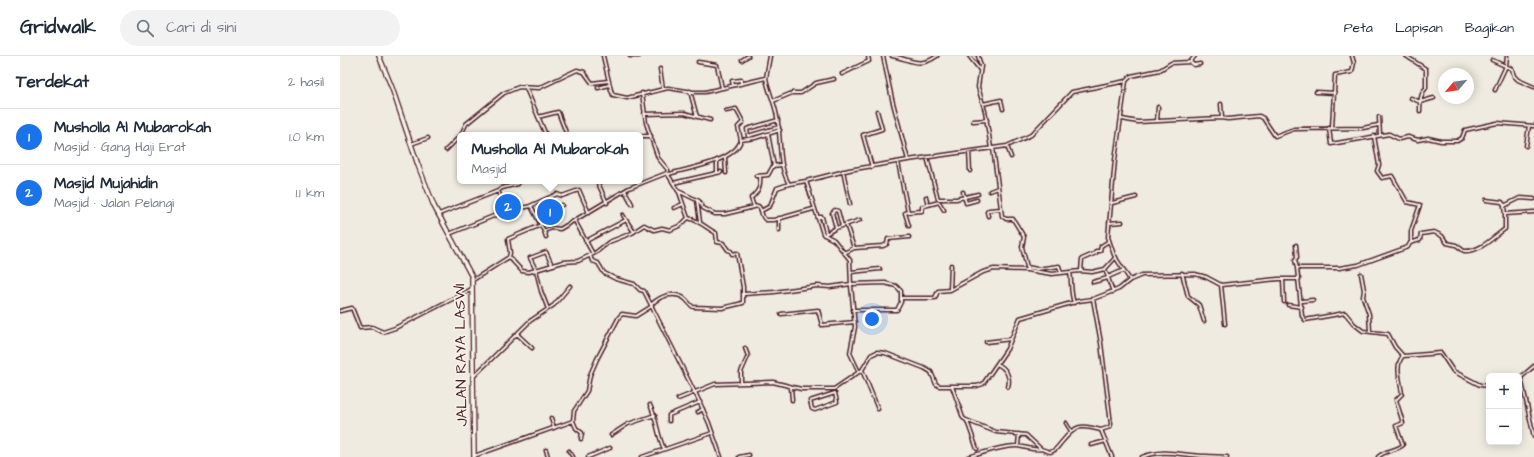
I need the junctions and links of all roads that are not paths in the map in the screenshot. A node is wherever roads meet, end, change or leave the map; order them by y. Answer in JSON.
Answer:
{"nodes":[{"id":1,"x":379,"y":56,"type":"edge"},
{"id":2,"x":603,"y":56,"type":"edge"},
{"id":3,"x":630,"y":56,"type":"edge"},
{"id":4,"x":639,"y":56,"type":"edge"},
{"id":5,"x":748,"y":56,"type":"edge"},
{"id":6,"x":770,"y":56,"type":"edge"},
{"id":7,"x":868,"y":56,"type":"edge"},
{"id":8,"x":883,"y":56,"type":"edge"},
{"id":9,"x":892,"y":56,"type":"edge"},
{"id":10,"x":937,"y":56,"type":"edge"},
{"id":11,"x":969,"y":56,"type":"edge"},
{"id":12,"x":978,"y":56,"type":"edge"},
{"id":13,"x":1200,"y":56,"type":"edge"},
{"id":14,"x":1352,"y":56,"type":"edge"},
{"id":15,"x":1406,"y":56,"type":"edge"},
{"id":16,"x":1506,"y":56,"type":"edge"},
{"id":17,"x":1195,"y":57,"type":"edge"},
{"id":18,"x":742,"y":60,"type":"dead end"},
{"id":19,"x":1492,"y":60,"type":"dead end"},
{"id":20,"x":698,"y":62,"type":"dead end"},
{"id":21,"x":1190,"y":62,"type":"junction"},
{"id":22,"x":1200,"y":64,"type":"dead end"},
{"id":23,"x":1506,"y":66,"type":"junction"},
{"id":24,"x":660,"y":69,"type":"dead end"},
{"id":25,"x":980,"y":70,"type":"junction"},
{"id":26,"x":842,"y":74,"type":"dead end"},
{"id":27,"x":766,"y":78,"type":"junction"},
{"id":28,"x":834,"y":79,"type":"dead end"},
{"id":29,"x":608,"y":81,"type":"junction"},
{"id":30,"x":1126,"y":81,"type":"junction"},
{"id":31,"x":741,"y":84,"type":"junction"},
{"id":32,"x":609,"y":85,"type":"junction"},
{"id":33,"x":525,"y":86,"type":"junction"},
{"id":34,"x":732,"y":86,"type":"junction"},
{"id":35,"x":1534,"y":87,"type":"edge"},
{"id":36,"x":598,"y":88,"type":"dead end"},
{"id":37,"x":722,"y":88,"type":"junction"},
{"id":38,"x":663,"y":89,"type":"junction"},
{"id":39,"x":1494,"y":90,"type":"dead end"},
{"id":40,"x":690,"y":91,"type":"junction"},
{"id":41,"x":1316,"y":92,"type":"dead end"},
{"id":42,"x":1334,"y":92,"type":"junction"},
{"id":43,"x":642,"y":93,"type":"junction"},
{"id":44,"x":1411,"y":98,"type":"dead end"},
{"id":45,"x":1434,"y":98,"type":"dead end"},
{"id":46,"x":773,"y":101,"type":"junction"},
{"id":47,"x":1420,"y":102,"type":"junction"},
{"id":48,"x":983,"y":104,"type":"junction"},
{"id":49,"x":1221,"y":104,"type":"dead end"},
{"id":50,"x":1158,"y":107,"type":"dead end"},
{"id":51,"x":1003,"y":109,"type":"dead end"},
{"id":52,"x":726,"y":111,"type":"dead end"},
{"id":53,"x":877,"y":111,"type":"dead end"},
{"id":54,"x":1420,"y":111,"type":"dead end"},
{"id":55,"x":644,"y":114,"type":"junction"},
{"id":56,"x":538,"y":117,"type":"junction"},
{"id":57,"x":697,"y":117,"type":"junction"},
{"id":58,"x":1379,"y":117,"type":"dead end"},
{"id":59,"x":1121,"y":118,"type":"junction"},
{"id":60,"x":1222,"y":118,"type":"junction"},
{"id":61,"x":710,"y":120,"type":"dead end"},
{"id":62,"x":778,"y":120,"type":"junction"},
{"id":63,"x":987,"y":120,"type":"junction"},
{"id":64,"x":973,"y":121,"type":"dead end"},
{"id":65,"x":1157,"y":121,"type":"junction"},
{"id":66,"x":1378,"y":124,"type":"junction"},
{"id":67,"x":761,"y":125,"type":"junction"},
{"id":68,"x":1529,"y":126,"type":"junction"},
{"id":69,"x":1534,"y":126,"type":"edge"},
{"id":70,"x":780,"y":128,"type":"junction"},
{"id":71,"x":1330,"y":128,"type":"junction"},
{"id":72,"x":462,"y":132,"type":"edge"},
{"id":73,"x":545,"y":132,"type":"edge"},
{"id":74,"x":566,"y":132,"type":"edge"},
{"id":75,"x":762,"y":132,"type":"junction"},
{"id":76,"x":768,"y":134,"type":"junction"},
{"id":77,"x":1380,"y":135,"type":"junction"},
{"id":78,"x":643,"y":136,"type":"edge"},
{"id":79,"x":651,"y":136,"type":"junction"},
{"id":80,"x":1374,"y":136,"type":"junction"},
{"id":81,"x":428,"y":138,"type":"dead end"},
{"id":82,"x":457,"y":138,"type":"edge"},
{"id":83,"x":741,"y":140,"type":"junction"},
{"id":84,"x":411,"y":144,"type":"junction"},
{"id":85,"x":1007,"y":146,"type":"junction"},
{"id":86,"x":1526,"y":146,"type":"dead end"},
{"id":87,"x":992,"y":148,"type":"junction"},
{"id":88,"x":446,"y":150,"type":"dead end"},
{"id":89,"x":969,"y":151,"type":"junction"},
{"id":90,"x":725,"y":157,"type":"junction"},
{"id":91,"x":927,"y":157,"type":"junction"},
{"id":92,"x":1011,"y":157,"type":"dead end"},
{"id":93,"x":716,"y":160,"type":"junction"},
{"id":94,"x":908,"y":160,"type":"junction"},
{"id":95,"x":898,"y":162,"type":"junction"},
{"id":96,"x":781,"y":165,"type":"junction"},
{"id":97,"x":774,"y":166,"type":"junction"},
{"id":98,"x":872,"y":167,"type":"junction"},
{"id":99,"x":970,"y":170,"type":"dead end"},
{"id":100,"x":843,"y":171,"type":"junction"},
{"id":101,"x":721,"y":172,"type":"dead end"},
{"id":102,"x":717,"y":173,"type":"junction"},
{"id":103,"x":726,"y":173,"type":"dead end"},
{"id":104,"x":668,"y":174,"type":"junction"},
{"id":105,"x":756,"y":176,"type":"dead end"},
{"id":106,"x":760,"y":176,"type":"junction"},
{"id":107,"x":806,"y":181,"type":"junction"},
{"id":108,"x":643,"y":182,"type":"edge"},
{"id":109,"x":673,"y":183,"type":"junction"},
{"id":110,"x":518,"y":184,"type":"edge"},
{"id":111,"x":598,"y":184,"type":"edge"},
{"id":112,"x":639,"y":184,"type":"edge"},
{"id":113,"x":789,"y":184,"type":"junction"},
{"id":114,"x":998,"y":188,"type":"junction"},
{"id":115,"x":498,"y":191,"type":"junction"},
{"id":116,"x":625,"y":191,"type":"junction"},
{"id":117,"x":678,"y":191,"type":"junction"},
{"id":118,"x":990,"y":191,"type":"dead end"},
{"id":119,"x":963,"y":192,"type":"dead end"},
{"id":120,"x":978,"y":194,"type":"dead end"},
{"id":121,"x":964,"y":196,"type":"junction"},
{"id":122,"x":926,"y":197,"type":"dead end"},
{"id":123,"x":1136,"y":197,"type":"dead end"},
{"id":124,"x":1534,"y":199,"type":"edge"},
{"id":125,"x":697,"y":200,"type":"junction"},
{"id":126,"x":977,"y":200,"type":"dead end"},
{"id":127,"x":1486,"y":200,"type":"dead end"},
{"id":128,"x":939,"y":201,"type":"junction"},
{"id":129,"x":607,"y":202,"type":"junction"},
{"id":130,"x":1111,"y":203,"type":"junction"},
{"id":131,"x":632,"y":204,"type":"dead end"},
{"id":132,"x":684,"y":204,"type":"junction"},
{"id":133,"x":850,"y":204,"type":"dead end"},
{"id":134,"x":928,"y":204,"type":"junction"},
{"id":135,"x":562,"y":205,"type":"dead end"},
{"id":136,"x":1504,"y":206,"type":"junction"},
{"id":137,"x":529,"y":207,"type":"junction"},
{"id":138,"x":754,"y":207,"type":"junction"},
{"id":139,"x":674,"y":208,"type":"dead end"},
{"id":140,"x":813,"y":209,"type":"junction"},
{"id":141,"x":1001,"y":209,"type":"junction"},
{"id":142,"x":944,"y":210,"type":"dead end"},
{"id":143,"x":506,"y":211,"type":"junction"},
{"id":144,"x":761,"y":211,"type":"junction"},
{"id":145,"x":908,"y":212,"type":"junction"},
{"id":146,"x":1534,"y":212,"type":"edge"},
{"id":147,"x":589,"y":213,"type":"junction"},
{"id":148,"x":439,"y":214,"type":"junction"},
{"id":149,"x":536,"y":214,"type":"junction"},
{"id":150,"x":623,"y":215,"type":"dead end"},
{"id":151,"x":1505,"y":215,"type":"junction"},
{"id":152,"x":988,"y":216,"type":"dead end"},
{"id":153,"x":688,"y":218,"type":"junction"},
{"id":154,"x":779,"y":218,"type":"junction"},
{"id":155,"x":626,"y":220,"type":"junction"},
{"id":156,"x":860,"y":220,"type":"dead end"},
{"id":157,"x":575,"y":221,"type":"junction"},
{"id":158,"x":700,"y":222,"type":"junction"},
{"id":159,"x":1122,"y":222,"type":"dead end"},
{"id":160,"x":1109,"y":223,"type":"junction"},
{"id":161,"x":846,"y":224,"type":"junction"},
{"id":162,"x":541,"y":225,"type":"junction"},
{"id":163,"x":842,"y":226,"type":"junction"},
{"id":164,"x":909,"y":226,"type":"dead end"},
{"id":165,"x":836,"y":228,"type":"junction"},
{"id":166,"x":779,"y":230,"type":"dead end"},
{"id":167,"x":544,"y":231,"type":"junction"},
{"id":168,"x":634,"y":232,"type":"junction"},
{"id":169,"x":449,"y":234,"type":"junction"},
{"id":170,"x":825,"y":234,"type":"junction"},
{"id":171,"x":546,"y":237,"type":"dead end"},
{"id":172,"x":909,"y":237,"type":"dead end"},
{"id":173,"x":586,"y":241,"type":"junction"},
{"id":174,"x":1109,"y":241,"type":"junction"},
{"id":175,"x":1411,"y":242,"type":"junction"},
{"id":176,"x":1296,"y":245,"type":"dead end"},
{"id":177,"x":854,"y":248,"type":"junction"},
{"id":178,"x":844,"y":253,"type":"junction"},
{"id":179,"x":592,"y":254,"type":"junction"},
{"id":180,"x":509,"y":257,"type":"junction"},
{"id":181,"x":1116,"y":257,"type":"junction"},
{"id":182,"x":552,"y":265,"type":"junction"},
{"id":183,"x":951,"y":265,"type":"dead end"},
{"id":184,"x":1027,"y":267,"type":"junction"},
{"id":185,"x":1297,"y":268,"type":"junction"},
{"id":186,"x":880,"y":269,"type":"dead end"},
{"id":187,"x":1105,"y":269,"type":"junction"},
{"id":188,"x":536,"y":270,"type":"junction"},
{"id":189,"x":1027,"y":270,"type":"junction"},
{"id":190,"x":1124,"y":270,"type":"junction"},
{"id":191,"x":1081,"y":271,"type":"junction"},
{"id":192,"x":851,"y":272,"type":"junction"},
{"id":193,"x":1070,"y":272,"type":"junction"},
{"id":194,"x":1061,"y":273,"type":"junction"},
{"id":195,"x":1182,"y":273,"type":"junction"},
{"id":196,"x":1361,"y":274,"type":"dead end"},
{"id":197,"x":1108,"y":277,"type":"junction"},
{"id":198,"x":1283,"y":279,"type":"junction"},
{"id":199,"x":1299,"y":279,"type":"junction"},
{"id":200,"x":473,"y":280,"type":"junction"},
{"id":201,"x":1130,"y":280,"type":"junction"},
{"id":202,"x":1094,"y":282,"type":"dead end"},
{"id":203,"x":851,"y":284,"type":"junction"},
{"id":204,"x":1221,"y":285,"type":"junction"},
{"id":205,"x":570,"y":286,"type":"dead end"},
{"id":206,"x":473,"y":289,"type":"junction"},
{"id":207,"x":950,"y":290,"type":"junction"},
{"id":208,"x":1114,"y":292,"type":"junction"},
{"id":209,"x":744,"y":294,"type":"junction"},
{"id":210,"x":902,"y":298,"type":"junction"},
{"id":211,"x":1093,"y":299,"type":"junction"},
{"id":212,"x":1313,"y":300,"type":"dead end"},
{"id":213,"x":1302,"y":301,"type":"junction"},
{"id":214,"x":1284,"y":302,"type":"dead end"},
{"id":215,"x":1074,"y":303,"type":"junction"},
{"id":216,"x":652,"y":305,"type":"junction"},
{"id":217,"x":1288,"y":305,"type":"dead end"},
{"id":218,"x":1302,"y":307,"type":"junction"},
{"id":219,"x":548,"y":309,"type":"junction"},
{"id":220,"x":853,"y":310,"type":"junction"},
{"id":221,"x":340,"y":311,"type":"edge"},
{"id":222,"x":781,"y":314,"type":"dead end"},
{"id":223,"x":1204,"y":321,"type":"dead end"},
{"id":224,"x":855,"y":322,"type":"junction"},
{"id":225,"x":1225,"y":324,"type":"dead end"},
{"id":226,"x":1370,"y":331,"type":"junction"},
{"id":227,"x":517,"y":334,"type":"junction"},
{"id":228,"x":1010,"y":339,"type":"junction"},
{"id":229,"x":986,"y":342,"type":"dead end"},
{"id":230,"x":532,"y":348,"type":"dead end"},
{"id":231,"x":745,"y":348,"type":"dead end"},
{"id":232,"x":1403,"y":356,"type":"junction"},
{"id":233,"x":997,"y":364,"type":"junction"},
{"id":234,"x":1534,"y":366,"type":"edge"},
{"id":235,"x":861,"y":371,"type":"junction"},
{"id":236,"x":473,"y":376,"type":"junction"},
{"id":237,"x":1522,"y":376,"type":"edge"},
{"id":238,"x":741,"y":383,"type":"junction"},
{"id":239,"x":952,"y":386,"type":"junction"},
{"id":240,"x":1486,"y":386,"type":"edge"},
{"id":241,"x":1522,"y":386,"type":"edge"},
{"id":242,"x":791,"y":387,"type":"junction"},
{"id":243,"x":1008,"y":387,"type":"dead end"},
{"id":244,"x":822,"y":389,"type":"junction"},
{"id":245,"x":695,"y":391,"type":"junction"},
{"id":246,"x":824,"y":396,"type":"junction"},
{"id":247,"x":678,"y":399,"type":"dead end"},
{"id":248,"x":792,"y":400,"type":"dead end"},
{"id":249,"x":700,"y":402,"type":"junction"},
{"id":250,"x":650,"y":405,"type":"dead end"},
{"id":251,"x":703,"y":409,"type":"junction"},
{"id":252,"x":878,"y":409,"type":"dead end"},
{"id":253,"x":698,"y":412,"type":"dead end"},
{"id":254,"x":655,"y":415,"type":"junction"},
{"id":255,"x":551,"y":418,"type":"dead end"},
{"id":256,"x":573,"y":421,"type":"junction"},
{"id":257,"x":670,"y":421,"type":"dead end"},
{"id":258,"x":967,"y":421,"type":"junction"},
{"id":259,"x":1066,"y":423,"type":"dead end"},
{"id":260,"x":554,"y":428,"type":"junction"},
{"id":261,"x":1102,"y":430,"type":"junction"},
{"id":262,"x":1071,"y":431,"type":"junction"},
{"id":263,"x":712,"y":433,"type":"junction"},
{"id":264,"x":1019,"y":434,"type":"junction"},
{"id":265,"x":611,"y":435,"type":"dead end"},
{"id":266,"x":1534,"y":437,"type":"edge"},
{"id":267,"x":581,"y":439,"type":"dead end"},
{"id":268,"x":1106,"y":441,"type":"junction"},
{"id":269,"x":1092,"y":445,"type":"dead end"},
{"id":270,"x":1018,"y":446,"type":"junction"},
{"id":271,"x":610,"y":448,"type":"dead end"},
{"id":272,"x":664,"y":449,"type":"junction"},
{"id":273,"x":977,"y":449,"type":"dead end"},
{"id":274,"x":1041,"y":449,"type":"junction"},
{"id":275,"x":546,"y":450,"type":"dead end"},
{"id":276,"x":569,"y":451,"type":"dead end"},
{"id":277,"x":1187,"y":453,"type":"junction"},
{"id":278,"x":749,"y":455,"type":"dead end"},
{"id":279,"x":474,"y":457,"type":"edge"},
{"id":280,"x":548,"y":457,"type":"edge"},
{"id":281,"x":573,"y":457,"type":"edge"},
{"id":282,"x":588,"y":457,"type":"edge"},
{"id":283,"x":642,"y":457,"type":"edge"},
{"id":284,"x":721,"y":457,"type":"edge"},
{"id":285,"x":739,"y":457,"type":"edge"},
{"id":286,"x":968,"y":457,"type":"edge"},
{"id":287,"x":1112,"y":457,"type":"edge"},
{"id":288,"x":1142,"y":457,"type":"edge"},
{"id":289,"x":1187,"y":457,"type":"edge"},
{"id":290,"x":1206,"y":457,"type":"edge"},
{"id":291,"x":1228,"y":457,"type":"edge"},
{"id":292,"x":1378,"y":457,"type":"edge"}],
"edges":[{"from":1,"to":84,"type":"main road","name":"JALAN RAYA LASWI"},
{"from":2,"to":29,"type":"street"},
{"from":3,"to":4,"type":"street"},
{"from":5,"to":18,"type":"street"},
{"from":6,"to":27,"type":"street"},
{"from":7,"to":26,"type":"street"},
{"from":8,"to":94,"type":"street"},
{"from":9,"to":10,"type":"street"},
{"from":11,"to":25,"type":"street"},
{"from":12,"to":25,"type":"street"},
{"from":13,"to":17,"type":"street"},
{"from":14,"to":42,"type":"street"},
{"from":15,"to":47,"type":"street"},
{"from":16,"to":23,"type":"street"},
{"from":17,"to":21,"type":"street"},
{"from":19,"to":23,"type":"street"},
{"from":20,"to":37,"type":"street"},
{"from":21,"to":22,"type":"street"},
{"from":21,"to":30,"type":"street"},
{"from":23,"to":35,"type":"street"},
{"from":23,"to":39,"type":"street"},
{"from":24,"to":38,"type":"street"},
{"from":25,"to":48,"type":"street"},
{"from":27,"to":31,"type":"street"},
{"from":27,"to":46,"type":"street"},
{"from":28,"to":46,"type":"street"},
{"from":29,"to":32,"type":"street"},
{"from":29,"to":33,"type":"street"},
{"from":30,"to":59,"type":"street"},
{"from":30,"to":85,"type":"street"},
{"from":31,"to":34,"type":"street"},
{"from":31,"to":34,"type":"street"},
{"from":32,"to":36,"type":"street"},
{"from":32,"to":43,"type":"street"},
{"from":33,"to":56,"type":"street"},
{"from":33,"to":72,"type":"street"},
{"from":34,"to":37,"type":"street"},
{"from":37,"to":40,"type":"street"},
{"from":38,"to":40,"type":"street"},
{"from":38,"to":43,"type":"street"},
{"from":40,"to":57,"type":"street"},
{"from":41,"to":42,"type":"street"},
{"from":42,"to":71,"type":"street"},
{"from":43,"to":55,"type":"street"},
{"from":44,"to":47,"type":"street"},
{"from":45,"to":47,"type":"street"},
{"from":46,"to":62,"type":"street"},
{"from":47,"to":54,"type":"street"},
{"from":48,"to":51,"type":"street"},
{"from":48,"to":63,"type":"street"},
{"from":49,"to":60,"type":"street"},
{"from":50,"to":65,"type":"street"},
{"from":52,"to":83,"type":"street"},
{"from":53,"to":98,"type":"street"},
{"from":55,"to":57,"type":"street"},
{"from":55,"to":79,"type":"street"},
{"from":56,"to":73,"type":"street"},
{"from":56,"to":74,"type":"street"},
{"from":57,"to":61,"type":"street"},
{"from":58,"to":66,"type":"street"},
{"from":59,"to":65,"type":"street"},
{"from":59,"to":130,"type":"street"},
{"from":60,"to":65,"type":"street"},
{"from":60,"to":71,"type":"street"},
{"from":62,"to":67,"type":"street"},
{"from":62,"to":70,"type":"street"},
{"from":63,"to":64,"type":"street"},
{"from":63,"to":87,"type":"street"},
{"from":66,"to":71,"type":"street"},
{"from":66,"to":77,"type":"street"},
{"from":67,"to":75,"type":"street"},
{"from":67,"to":75,"type":"street"},
{"from":68,"to":69,"type":"street"},
{"from":68,"to":77,"type":"street"},
{"from":68,"to":86,"type":"street"},
{"from":70,"to":75,"type":"street"},
{"from":70,"to":76,"type":"street"},
{"from":70,"to":96,"type":"street"},
{"from":71,"to":80,"type":"street"},
{"from":76,"to":83,"type":"street"},
{"from":76,"to":97,"type":"street"},
{"from":77,"to":80,"type":"street"},
{"from":78,"to":79,"type":"street"},
{"from":79,"to":104,"type":"street"},
{"from":80,"to":175,"type":"street"},
{"from":81,"to":84,"type":"street"},
{"from":82,"to":88,"type":"street"},
{"from":83,"to":90,"type":"street"},
{"from":84,"to":148,"type":"main road","name":"JALAN RAYA LASWI"},
{"from":85,"to":87,"type":"street"},
{"from":85,"to":92,"type":"street"},
{"from":87,"to":89,"type":"street"},
{"from":87,"to":114,"type":"street"},
{"from":89,"to":91,"type":"street"},
{"from":89,"to":99,"type":"street"},
{"from":90,"to":93,"type":"street"},
{"from":90,"to":103,"type":"street"},
{"from":91,"to":94,"type":"street"},
{"from":91,"to":128,"type":"street"},
{"from":93,"to":102,"type":"street"},
{"from":93,"to":104,"type":"street"},
{"from":94,"to":95,"type":"street"},
{"from":95,"to":98,"type":"street"},
{"from":95,"to":145,"type":"street"},
{"from":96,"to":97,"type":"street"},
{"from":96,"to":113,"type":"street"},
{"from":97,"to":106,"type":"street"},
{"from":98,"to":100,"type":"street"},
{"from":100,"to":107,"type":"street"},
{"from":100,"to":133,"type":"street"},
{"from":101,"to":102,"type":"street"},
{"from":102,"to":109,"type":"street"},
{"from":104,"to":108,"type":"street"},
{"from":104,"to":109,"type":"street"},
{"from":105,"to":106,"type":"street"},
{"from":106,"to":138,"type":"street"},
{"from":107,"to":113,"type":"street"},
{"from":107,"to":140,"type":"street"},
{"from":109,"to":117,"type":"street"},
{"from":110,"to":115,"type":"street"},
{"from":111,"to":129,"type":"street"},
{"from":112,"to":116,"type":"street"},
{"from":113,"to":144,"type":"street"},
{"from":114,"to":118,"type":"street"},
{"from":114,"to":141,"type":"street"},
{"from":115,"to":143,"type":"street"},
{"from":115,"to":148,"type":"street"},
{"from":116,"to":129,"type":"street"},
{"from":116,"to":131,"type":"street"},
{"from":117,"to":125,"type":"street"},
{"from":117,"to":132,"type":"street"},
{"from":119,"to":121,"type":"street"},
{"from":120,"to":121,"type":"street"},
{"from":121,"to":126,"type":"street"},
{"from":121,"to":128,"type":"street"},
{"from":122,"to":134,"type":"street"},
{"from":123,"to":130,"type":"street"},
{"from":124,"to":136,"type":"street"},
{"from":125,"to":138,"type":"street"},
{"from":125,"to":158,"type":"street"},
{"from":127,"to":136,"type":"street"},
{"from":128,"to":134,"type":"street"},
{"from":128,"to":142,"type":"street"},
{"from":129,"to":147,"type":"street"},
{"from":130,"to":160,"type":"street"},
{"from":132,"to":139,"type":"street"},
{"from":132,"to":153,"type":"street"},
{"from":134,"to":145,"type":"street"},
{"from":135,"to":149,"type":"street"},
{"from":136,"to":151,"type":"street"},
{"from":137,"to":143,"type":"street"},
{"from":137,"to":147,"type":"street"},
{"from":137,"to":149,"type":"street"},
{"from":138,"to":144,"type":"street"},
{"from":140,"to":154,"type":"street"},
{"from":140,"to":170,"type":"street"},
{"from":141,"to":152,"type":"street"},
{"from":141,"to":184,"type":"street"},
{"from":143,"to":169,"type":"street"},
{"from":144,"to":154,"type":"street"},
{"from":145,"to":164,"type":"street"},
{"from":146,"to":151,"type":"street"},
{"from":147,"to":157,"type":"street"},
{"from":148,"to":169,"type":"main road","name":"JALAN RAYA LASWI"},
{"from":149,"to":162,"type":"street"},
{"from":150,"to":155,"type":"street"},
{"from":151,"to":175,"type":"street"},
{"from":153,"to":158,"type":"street"},
{"from":153,"to":168,"type":"street"},
{"from":154,"to":166,"type":"street"},
{"from":155,"to":168,"type":"street"},
{"from":155,"to":173,"type":"street"},
{"from":156,"to":161,"type":"street"},
{"from":157,"to":167,"type":"street"},
{"from":157,"to":173,"type":"street"},
{"from":158,"to":209,"type":"street"},
{"from":159,"to":160,"type":"street"},
{"from":160,"to":174,"type":"street"},
{"from":161,"to":163,"type":"street"},
{"from":161,"to":177,"type":"street"},
{"from":162,"to":167,"type":"street"},
{"from":162,"to":180,"type":"street"},
{"from":163,"to":165,"type":"street"},
{"from":163,"to":165,"type":"street"},
{"from":165,"to":170,"type":"street"},
{"from":167,"to":171,"type":"street"},
{"from":168,"to":179,"type":"street"},
{"from":169,"to":200,"type":"main road","name":"JALAN RAYA LASWI"},
{"from":170,"to":178,"type":"street"},
{"from":172,"to":177,"type":"street"},
{"from":173,"to":179,"type":"street"},
{"from":174,"to":181,"type":"street"},
{"from":174,"to":191,"type":"street"},
{"from":175,"to":185,"type":"street"},
{"from":176,"to":185,"type":"street"},
{"from":177,"to":178,"type":"street"},
{"from":178,"to":192,"type":"street"},
{"from":179,"to":182,"type":"street"},
{"from":179,"to":216,"type":"street"},
{"from":180,"to":188,"type":"street"},
{"from":180,"to":200,"type":"street"},
{"from":181,"to":187,"type":"street"},
{"from":181,"to":190,"type":"street"},
{"from":182,"to":188,"type":"street"},
{"from":182,"to":188,"type":"street"},
{"from":183,"to":207,"type":"street"},
{"from":184,"to":189,"type":"street"},
{"from":184,"to":194,"type":"street"},
{"from":185,"to":199,"type":"street"},
{"from":186,"to":192,"type":"street"},
{"from":187,"to":191,"type":"street"},
{"from":187,"to":197,"type":"street"},
{"from":188,"to":219,"type":"street"},
{"from":189,"to":194,"type":"street"},
{"from":189,"to":207,"type":"street"},
{"from":190,"to":197,"type":"street"},
{"from":190,"to":201,"type":"street"},
{"from":191,"to":193,"type":"street"},
{"from":192,"to":203,"type":"street"},
{"from":193,"to":194,"type":"street"},
{"from":193,"to":215,"type":"street"},
{"from":195,"to":201,"type":"street"},
{"from":195,"to":204,"type":"street"},
{"from":195,"to":223,"type":"street"},
{"from":196,"to":226,"type":"street"},
{"from":197,"to":202,"type":"street"},
{"from":197,"to":208,"type":"street"},
{"from":198,"to":199,"type":"street"},
{"from":198,"to":204,"type":"street"},
{"from":198,"to":214,"type":"street"},
{"from":199,"to":213,"type":"street"},
{"from":200,"to":206,"type":"main road","name":"JALAN RAYA LASWI"},
{"from":201,"to":208,"type":"street"},
{"from":203,"to":209,"type":"street"},
{"from":203,"to":210,"type":"street"},
{"from":203,"to":220,"type":"street"},
{"from":204,"to":225,"type":"street"},
{"from":205,"to":219,"type":"street"},
{"from":206,"to":221,"type":"street"},
{"from":206,"to":236,"type":"main road","name":"JALAN RAYA LASWI"},
{"from":207,"to":210,"type":"street"},
{"from":208,"to":211,"type":"street"},
{"from":209,"to":216,"type":"street"},
{"from":210,"to":220,"type":"street"},
{"from":211,"to":215,"type":"street"},
{"from":211,"to":261,"type":"street"},
{"from":212,"to":213,"type":"street"},
{"from":213,"to":218,"type":"street"},
{"from":215,"to":228,"type":"street"},
{"from":216,"to":245,"type":"street"},
{"from":216,"to":256,"type":"street"},
{"from":217,"to":218,"type":"street"},
{"from":218,"to":226,"type":"street"},
{"from":219,"to":227,"type":"street"},
{"from":220,"to":224,"type":"street"},
{"from":222,"to":224,"type":"street"},
{"from":224,"to":235,"type":"street"},
{"from":226,"to":232,"type":"street"},
{"from":227,"to":230,"type":"street"},
{"from":227,"to":236,"type":"street"},
{"from":228,"to":229,"type":"street"},
{"from":228,"to":233,"type":"street"},
{"from":231,"to":238,"type":"street"},
{"from":232,"to":240,"type":"street"},
{"from":232,"to":292,"type":"street"},
{"from":233,"to":239,"type":"street"},
{"from":233,"to":243,"type":"street"},
{"from":234,"to":237,"type":"street"},
{"from":235,"to":239,"type":"street"},
{"from":235,"to":244,"type":"street"},
{"from":235,"to":252,"type":"street"},
{"from":236,"to":279,"type":"main road","name":"JALAN RAYA LASWI"},
{"from":238,"to":242,"type":"street"},
{"from":238,"to":245,"type":"street"},
{"from":239,"to":258,"type":"street"},
{"from":241,"to":266,"type":"street"},
{"from":242,"to":244,"type":"street"},
{"from":242,"to":248,"type":"street"},
{"from":244,"to":246,"type":"street"},
{"from":245,"to":247,"type":"street"},
{"from":245,"to":249,"type":"street"},
{"from":246,"to":246,"type":"street"},
{"from":249,"to":251,"type":"street"},
{"from":249,"to":257,"type":"street"},
{"from":250,"to":254,"type":"street"},
{"from":251,"to":253,"type":"street"},
{"from":251,"to":263,"type":"street"},
{"from":254,"to":265,"type":"street"},
{"from":254,"to":272,"type":"street"},
{"from":255,"to":260,"type":"street"},
{"from":256,"to":260,"type":"street"},
{"from":256,"to":267,"type":"street"},
{"from":258,"to":264,"type":"street"},
{"from":258,"to":273,"type":"street"},
{"from":259,"to":262,"type":"street"},
{"from":260,"to":279,"type":"street"},
{"from":261,"to":262,"type":"street"},
{"from":261,"to":268,"type":"street"},
{"from":262,"to":274,"type":"street"},
{"from":263,"to":272,"type":"street"},
{"from":263,"to":284,"type":"street"},
{"from":264,"to":270,"type":"street"},
{"from":264,"to":274,"type":"street"},
{"from":268,"to":269,"type":"street"},
{"from":268,"to":287,"type":"street"},
{"from":270,"to":274,"type":"street"},
{"from":270,"to":286,"type":"street"},
{"from":271,"to":282,"type":"street"},
{"from":272,"to":283,"type":"street"},
{"from":275,"to":280,"type":"street"},
{"from":276,"to":281,"type":"street"},
{"from":277,"to":288,"type":"street"},
{"from":277,"to":289,"type":"street"},
{"from":277,"to":290,"type":"street"},
{"from":278,"to":285,"type":"street"},
{"from":290,"to":291,"type":"street"}]}
